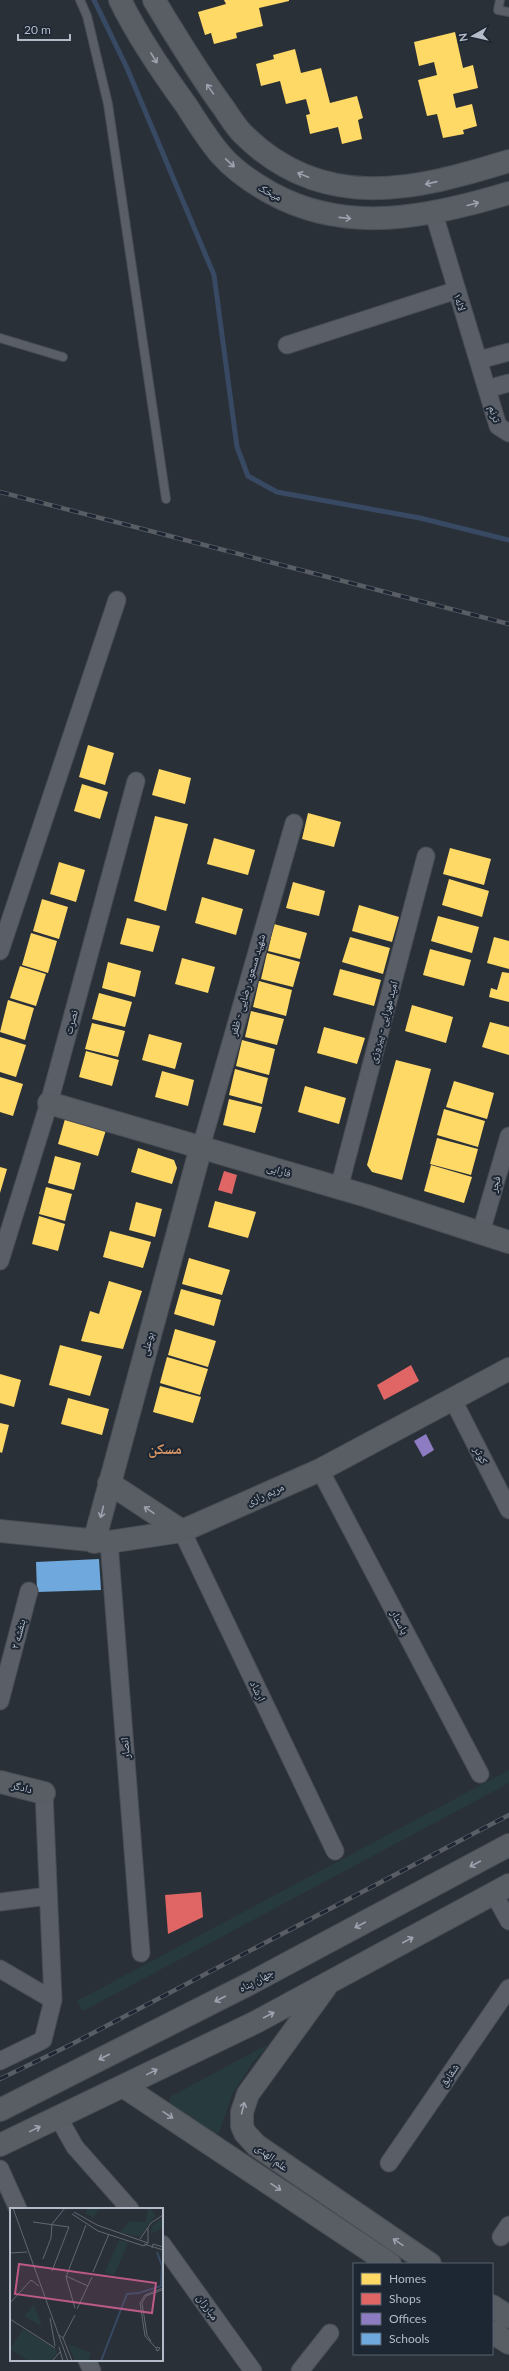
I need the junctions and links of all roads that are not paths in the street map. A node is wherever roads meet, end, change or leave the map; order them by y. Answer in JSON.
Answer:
{"nodes":[{"id":1,"x":80,"y":0,"type":"edge"},
{"id":2,"x":120,"y":0,"type":"edge"},
{"id":3,"x":154,"y":0,"type":"edge"},
{"id":4,"x":500,"y":0,"type":"edge"},
{"id":5,"x":509,"y":12,"type":"edge"},
{"id":6,"x":509,"y":161,"type":"edge"},
{"id":7,"x":509,"y":193,"type":"edge"},
{"id":8,"x":434,"y":214,"type":"junction"},
{"id":9,"x":456,"y":290,"type":"junction"},
{"id":10,"x":0,"y":338,"type":"edge"},
{"id":11,"x":287,"y":345,"type":"dead end"},
{"id":12,"x":509,"y":352,"type":"edge"},
{"id":13,"x":63,"y":357,"type":"dead end"},
{"id":14,"x":479,"y":360,"type":"junction"},
{"id":15,"x":509,"y":383,"type":"edge"},
{"id":16,"x":487,"y":389,"type":"junction"},
{"id":17,"x":509,"y":433,"type":"edge"},
{"id":18,"x":166,"y":499,"type":"dead end"},
{"id":19,"x":117,"y":600,"type":"dead end"},
{"id":20,"x":136,"y":781,"type":"dead end"},
{"id":21,"x":294,"y":823,"type":"dead end"},
{"id":22,"x":426,"y":856,"type":"dead end"},
{"id":23,"x":4,"y":928,"type":"edge"},
{"id":24,"x":0,"y":951,"type":"edge"},
{"id":25,"x":49,"y":1103,"type":"junction"},
{"id":26,"x":509,"y":1136,"type":"edge"},
{"id":27,"x":201,"y":1147,"type":"junction"},
{"id":28,"x":339,"y":1188,"type":"junction"},
{"id":29,"x":481,"y":1232,"type":"junction"},
{"id":30,"x":509,"y":1242,"type":"edge"},
{"id":31,"x":0,"y":1262,"type":"edge"},
{"id":32,"x":509,"y":1369,"type":"edge"},
{"id":33,"x":452,"y":1400,"type":"junction"},
{"id":34,"x":320,"y":1470,"type":"junction"},
{"id":35,"x":109,"y":1483,"type":"junction"},
{"id":36,"x":509,"y":1510,"type":"edge"},
{"id":37,"x":0,"y":1531,"type":"edge"},
{"id":38,"x":182,"y":1532,"type":"junction"},
{"id":39,"x":101,"y":1542,"type":"junction"},
{"id":40,"x":29,"y":1591,"type":"dead end"},
{"id":41,"x":0,"y":1701,"type":"edge"},
{"id":42,"x":480,"y":1774,"type":"dead end"},
{"id":43,"x":0,"y":1782,"type":"edge"},
{"id":44,"x":44,"y":1793,"type":"joint"},
{"id":45,"x":509,"y":1846,"type":"edge"},
{"id":46,"x":335,"y":1851,"type":"dead end"},
{"id":47,"x":501,"y":1889,"type":"edge"},
{"id":48,"x":48,"y":1896,"type":"junction"},
{"id":49,"x":0,"y":1902,"type":"edge"},
{"id":50,"x":509,"y":1921,"type":"edge"},
{"id":51,"x":142,"y":1953,"type":"dead end"},
{"id":52,"x":0,"y":1969,"type":"edge"},
{"id":53,"x":329,"y":1982,"type":"junction"},
{"id":54,"x":509,"y":1988,"type":"edge"},
{"id":55,"x":52,"y":2000,"type":"junction"},
{"id":56,"x":0,"y":2061,"type":"edge"},
{"id":57,"x":124,"y":2086,"type":"junction"},
{"id":58,"x":0,"y":2110,"type":"edge"},
{"id":59,"x":58,"y":2118,"type":"junction"},
{"id":60,"x":245,"y":2133,"type":"junction"},
{"id":61,"x":0,"y":2146,"type":"edge"},
{"id":62,"x":230,"y":2157,"type":"junction"},
{"id":63,"x":389,"y":2163,"type":"dead end"},
{"id":64,"x":0,"y":2169,"type":"edge"},
{"id":65,"x":18,"y":2208,"type":"edge"},
{"id":66,"x":129,"y":2208,"type":"edge"},
{"id":67,"x":163,"y":2245,"type":"edge"},
{"id":68,"x":389,"y":2263,"type":"edge"},
{"id":69,"x":429,"y":2263,"type":"edge"},
{"id":70,"x":493,"y":2307,"type":"edge"},
{"id":71,"x":509,"y":2317,"type":"edge"},
{"id":72,"x":330,"y":2333,"type":"dead end"},
{"id":73,"x":493,"y":2333,"type":"edge"},
{"id":74,"x":509,"y":2344,"type":"edge"},
{"id":75,"x":87,"y":2361,"type":"edge"},
{"id":76,"x":92,"y":2371,"type":"edge"},
{"id":77,"x":253,"y":2371,"type":"edge"},
{"id":78,"x":300,"y":2371,"type":"edge"}],
"edges":[{"from":1,"to":18,"type":"lane"},
{"from":2,"to":8,"type":"street","name":"میخک","one_way":true},
{"from":6,"to":3,"type":"street","one_way":true},
{"from":4,"to":5,"type":"lane"},
{"from":8,"to":7,"type":"street","name":"میخک","one_way":true},
{"from":8,"to":9,"type":"street","name":"لاله۱"},
{"from":9,"to":11,"type":"street"},
{"from":9,"to":14,"type":"street","name":"لاله۱"},
{"from":10,"to":13,"type":"lane"},
{"from":12,"to":14,"type":"street"},
{"from":14,"to":16,"type":"street","name":"لاله۱"},
{"from":15,"to":16,"type":"street"},
{"from":16,"to":17,"type":"street","name":"ترنم"},
{"from":19,"to":23,"type":"street"},
{"from":20,"to":25,"type":"street","name":"نصرت"},
{"from":21,"to":27,"type":"street","name":"شهید مسعود رضایی - ظفر"},
{"from":22,"to":28,"type":"street","name":"امید مهرابی - پیروزی"},
{"from":23,"to":24,"type":"street"},
{"from":25,"to":27,"type":"street","name":"فارابی"},
{"from":25,"to":31,"type":"street","name":"نصرت"},
{"from":26,"to":29,"type":"street","name":"فجر"},
{"from":27,"to":28,"type":"street","name":"فارابی"},
{"from":27,"to":35,"type":"street","name":"بوعلی"},
{"from":28,"to":29,"type":"street","name":"فارابی"},
{"from":29,"to":30,"type":"street","name":"فارابی"},
{"from":32,"to":33,"type":"street","name":"مریم رازی"},
{"from":33,"to":34,"type":"street","name":"مریم رازی"},
{"from":33,"to":36,"type":"street","name":"کوثر"},
{"from":34,"to":38,"type":"street","name":"مریم رازی"},
{"from":34,"to":42,"type":"street","name":"پاسدار"},
{"from":38,"to":35,"type":"street","one_way":true},
{"from":35,"to":39,"type":"street","name":"بوعلی","one_way":true},
{"from":37,"to":39,"type":"street","name":"مریم رازی"},
{"from":38,"to":39,"type":"street","name":"مریم رازی"},
{"from":38,"to":46,"type":"street","name":"ارشاد"},
{"from":39,"to":51,"type":"street","name":"انصار"},
{"from":40,"to":41,"type":"street","name":"بنفشه ۲"},
{"from":43,"to":44,"type":"street","name":"دادگر"},
{"from":44,"to":48,"type":"street"},
{"from":45,"to":58,"type":"street","name":"جهان پناه","one_way":true},
{"from":47,"to":50,"type":"street"},
{"from":53,"to":47,"type":"street","one_way":true},
{"from":48,"to":49,"type":"street"},
{"from":48,"to":55,"type":"street"},
{"from":52,"to":55,"type":"street"},
{"from":57,"to":53,"type":"street","one_way":true},
{"from":60,"to":53,"type":"street","one_way":true},
{"from":54,"to":63,"type":"street","name":"شقایق"},
{"from":55,"to":56,"type":"street"},
{"from":57,"to":59,"type":"street"},
{"from":57,"to":62,"type":"street","name":"علم الهدی","one_way":true},
{"from":61,"to":59,"type":"street","one_way":true},
{"from":59,"to":66,"type":"street"},
{"from":60,"to":62,"type":"street"},
{"from":69,"to":60,"type":"street","name":"علم الهدی","one_way":true},
{"from":62,"to":68,"type":"street","name":"علم الهدی","one_way":true},
{"from":64,"to":65,"type":"street"},
{"from":67,"to":77,"type":"street","name":"مبارزان"},
{"from":70,"to":71,"type":"street"},
{"from":72,"to":78,"type":"street"},
{"from":73,"to":74,"type":"street"},
{"from":75,"to":76,"type":"street"}]}
